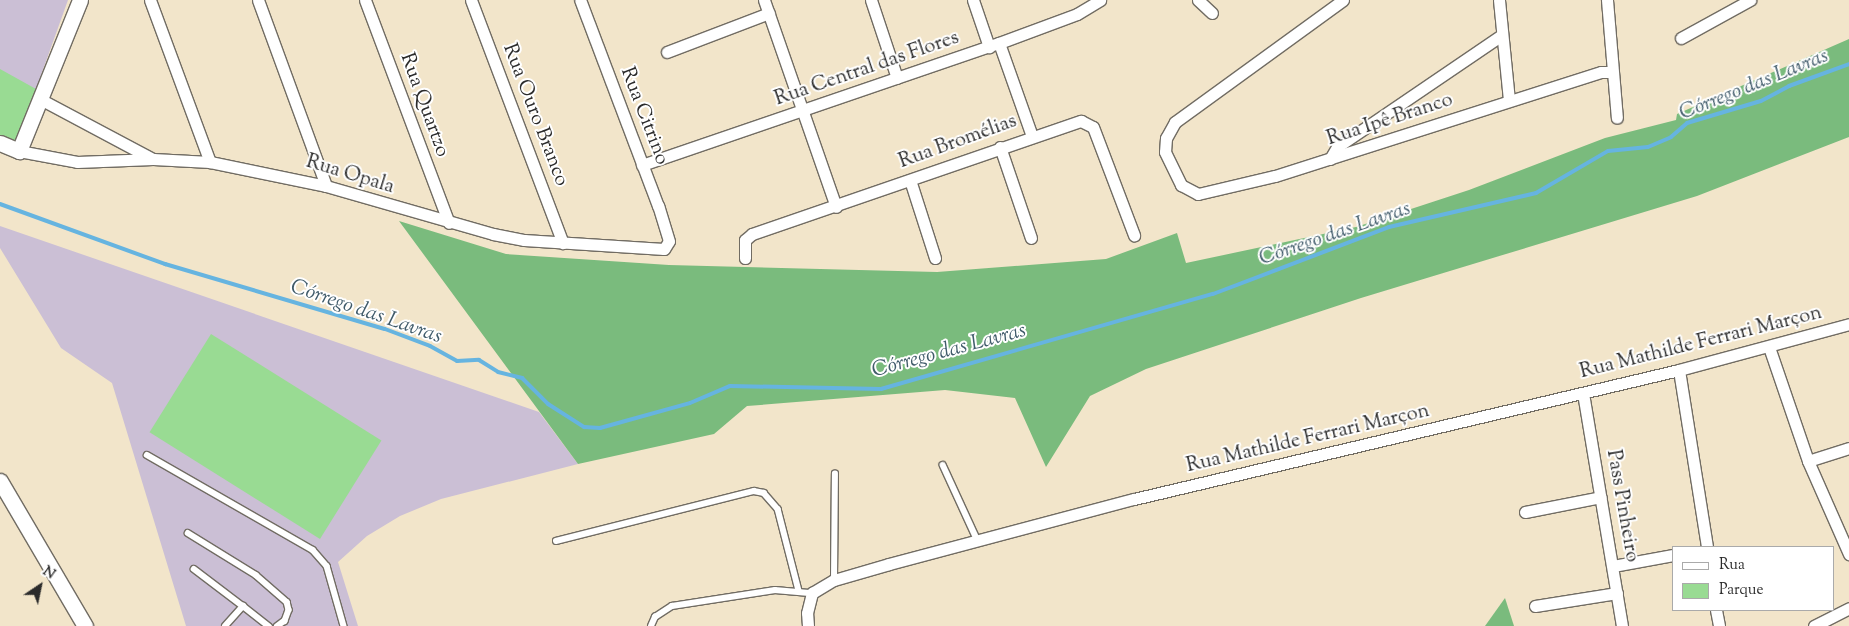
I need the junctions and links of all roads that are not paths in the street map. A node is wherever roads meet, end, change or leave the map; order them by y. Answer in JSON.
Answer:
{"nodes":[{"id":1,"x":80,"y":0,"type":"edge"},
{"id":2,"x":150,"y":0,"type":"edge"},
{"id":3,"x":258,"y":0,"type":"edge"},
{"id":4,"x":365,"y":0,"type":"edge"},
{"id":5,"x":471,"y":0,"type":"edge"},
{"id":6,"x":580,"y":0,"type":"edge"},
{"id":7,"x":764,"y":0,"type":"edge"},
{"id":8,"x":870,"y":0,"type":"edge"},
{"id":9,"x":973,"y":0,"type":"edge"},
{"id":10,"x":1100,"y":0,"type":"edge"},
{"id":11,"x":1198,"y":0,"type":"edge"},
{"id":12,"x":1343,"y":0,"type":"edge"},
{"id":13,"x":1500,"y":0,"type":"edge"},
{"id":14,"x":1607,"y":0,"type":"edge"},
{"id":15,"x":1750,"y":0,"type":"edge"},
{"id":16,"x":1212,"y":13,"type":"dead end"},
{"id":17,"x":769,"y":14,"type":"junction"},
{"id":18,"x":1502,"y":35,"type":"junction"},
{"id":19,"x":1681,"y":38,"type":"dead end"},
{"id":20,"x":994,"y":45,"type":"junction"},
{"id":21,"x":667,"y":52,"type":"dead end"},
{"id":22,"x":1612,"y":72,"type":"junction"},
{"id":23,"x":897,"y":78,"type":"junction"},
{"id":24,"x":40,"y":99,"type":"junction"},
{"id":25,"x":1509,"y":100,"type":"junction"},
{"id":26,"x":801,"y":111,"type":"junction"},
{"id":27,"x":1617,"y":118,"type":"dead end"},
{"id":28,"x":1032,"y":136,"type":"junction"},
{"id":29,"x":0,"y":143,"type":"edge"},
{"id":30,"x":1000,"y":147,"type":"junction"},
{"id":31,"x":19,"y":151,"type":"junction"},
{"id":32,"x":153,"y":159,"type":"junction"},
{"id":33,"x":1330,"y":159,"type":"junction"},
{"id":34,"x":210,"y":162,"type":"junction"},
{"id":35,"x":642,"y":165,"type":"junction"},
{"id":36,"x":910,"y":180,"type":"junction"},
{"id":37,"x":326,"y":186,"type":"junction"},
{"id":38,"x":836,"y":207,"type":"junction"},
{"id":39,"x":449,"y":223,"type":"junction"},
{"id":40,"x":1134,"y":235,"type":"dead end"},
{"id":41,"x":1032,"y":238,"type":"dead end"},
{"id":42,"x":563,"y":243,"type":"junction"},
{"id":43,"x":668,"y":245,"type":"joint"},
{"id":44,"x":745,"y":258,"type":"dead end"},
{"id":45,"x":935,"y":258,"type":"dead end"},
{"id":46,"x":1849,"y":324,"type":"edge"},
{"id":47,"x":1769,"y":347,"type":"junction"},
{"id":48,"x":1679,"y":370,"type":"junction"},
{"id":49,"x":1583,"y":392,"type":"junction"},
{"id":50,"x":1849,"y":448,"type":"edge"},
{"id":51,"x":147,"y":455,"type":"dead end"},
{"id":52,"x":1808,"y":461,"type":"junction"},
{"id":53,"x":943,"y":465,"type":"dead end"},
{"id":54,"x":835,"y":474,"type":"dead end"},
{"id":55,"x":0,"y":481,"type":"edge"},
{"id":56,"x":1601,"y":498,"type":"junction"},
{"id":57,"x":1525,"y":512,"type":"dead end"},
{"id":58,"x":188,"y":533,"type":"dead end"},
{"id":59,"x":556,"y":541,"type":"dead end"},
{"id":60,"x":978,"y":541,"type":"junction"},
{"id":61,"x":1706,"y":546,"type":"edge"},
{"id":62,"x":1849,"y":554,"type":"edge"},
{"id":63,"x":1672,"y":555,"type":"edge"},
{"id":64,"x":1613,"y":566,"type":"junction"},
{"id":65,"x":194,"y":569,"type":"dead end"},
{"id":66,"x":834,"y":580,"type":"junction"},
{"id":67,"x":799,"y":591,"type":"junction"},
{"id":68,"x":812,"y":593,"type":"junction"},
{"id":69,"x":1617,"y":593,"type":"junction"},
{"id":70,"x":242,"y":606,"type":"junction"},
{"id":71,"x":1536,"y":606,"type":"dead end"},
{"id":72,"x":1849,"y":608,"type":"edge"},
{"id":73,"x":1716,"y":611,"type":"edge"},
{"id":74,"x":285,"y":621,"type":"junction"},
{"id":75,"x":229,"y":625,"type":"edge"},
{"id":76,"x":85,"y":626,"type":"edge"},
{"id":77,"x":269,"y":626,"type":"edge"},
{"id":78,"x":278,"y":626,"type":"edge"},
{"id":79,"x":290,"y":626,"type":"edge"},
{"id":80,"x":344,"y":626,"type":"edge"},
{"id":81,"x":651,"y":626,"type":"edge"},
{"id":82,"x":808,"y":626,"type":"edge"},
{"id":83,"x":1622,"y":626,"type":"edge"},
{"id":84,"x":1719,"y":626,"type":"edge"},
{"id":85,"x":1814,"y":626,"type":"edge"}],
"edges":[{"from":1,"to":24,"type":"street"},
{"from":2,"to":34,"type":"street"},
{"from":3,"to":37,"type":"street"},
{"from":4,"to":39,"type":"street","name":"Rua Quartzo"},
{"from":5,"to":42,"type":"street","name":"Rua Ouro Branco"},
{"from":6,"to":35,"type":"street","name":"Rua Citrino"},
{"from":7,"to":17,"type":"street"},
{"from":8,"to":23,"type":"street"},
{"from":9,"to":20,"type":"street"},
{"from":10,"to":20,"type":"street","name":"Rua Central das Flores"},
{"from":11,"to":16,"type":"street"},
{"from":12,"to":33,"type":"street","name":"Rua Ipê Branco"},
{"from":13,"to":18,"type":"street"},
{"from":14,"to":22,"type":"street"},
{"from":15,"to":19,"type":"street"},
{"from":17,"to":21,"type":"street"},
{"from":17,"to":26,"type":"street"},
{"from":18,"to":25,"type":"street"},
{"from":18,"to":33,"type":"street"},
{"from":20,"to":23,"type":"street","name":"Rua Central das Flores"},
{"from":20,"to":28,"type":"street"},
{"from":22,"to":25,"type":"street","name":"Rua Ipê Branco"},
{"from":22,"to":27,"type":"street"},
{"from":23,"to":26,"type":"street","name":"Rua Central das Flores"},
{"from":24,"to":31,"type":"street"},
{"from":24,"to":32,"type":"street"},
{"from":25,"to":33,"type":"street","name":"Rua Ipê Branco"},
{"from":26,"to":35,"type":"street","name":"Rua Central das Flores"},
{"from":26,"to":38,"type":"street"},
{"from":28,"to":30,"type":"street","name":"Rua Bromélias"},
{"from":28,"to":40,"type":"street","name":"Rua Bromélias"},
{"from":29,"to":31,"type":"street"},
{"from":30,"to":36,"type":"street","name":"Rua Bromélias"},
{"from":30,"to":41,"type":"street"},
{"from":31,"to":32,"type":"street","name":"Rua Opala"},
{"from":32,"to":34,"type":"street","name":"Rua Opala"},
{"from":34,"to":37,"type":"street","name":"Rua Opala"},
{"from":35,"to":43,"type":"street","name":"Rua Citrino"},
{"from":36,"to":38,"type":"street","name":"Rua Bromélias"},
{"from":36,"to":45,"type":"street"},
{"from":37,"to":39,"type":"street","name":"Rua Opala"},
{"from":38,"to":44,"type":"street","name":"Rua Bromélias"},
{"from":39,"to":42,"type":"street","name":"Rua Opala"},
{"from":42,"to":43,"type":"street","name":"Rua Opala"},
{"from":46,"to":47,"type":"street","name":"Rua Mathilde Ferrari Marçon"},
{"from":47,"to":48,"type":"street","name":"Rua Mathilde Ferrari Marçon"},
{"from":47,"to":52,"type":"street"},
{"from":48,"to":49,"type":"street","name":"Rua Mathilde Ferrari Marçon"},
{"from":48,"to":61,"type":"street"},
{"from":49,"to":56,"type":"street","name":"Pass Pinheiro"},
{"from":49,"to":60,"type":"street","name":"Rua Mathilde Ferrari Marçon"},
{"from":50,"to":52,"type":"street"},
{"from":51,"to":80,"type":"lane"},
{"from":52,"to":62,"type":"street"},
{"from":53,"to":60,"type":"lane"},
{"from":54,"to":66,"type":"lane"},
{"from":55,"to":76,"type":"street"},
{"from":56,"to":57,"type":"street"},
{"from":56,"to":64,"type":"street","name":"Pass Pinheiro"},
{"from":58,"to":74,"type":"lane"},
{"from":59,"to":67,"type":"lane"},
{"from":60,"to":66,"type":"street","name":"Rua Mathilde Ferrari Marçon"},
{"from":63,"to":64,"type":"street"},
{"from":64,"to":69,"type":"street","name":"Pass Pinheiro"},
{"from":65,"to":70,"type":"lane"},
{"from":66,"to":68,"type":"street","name":"Rua Mathilde Ferrari Marçon"},
{"from":67,"to":68,"type":"lane"},
{"from":67,"to":81,"type":"lane"},
{"from":68,"to":82,"type":"street"},
{"from":69,"to":71,"type":"street"},
{"from":69,"to":83,"type":"street","name":"Pass Pinheiro"},
{"from":70,"to":75,"type":"lane"},
{"from":70,"to":77,"type":"lane"},
{"from":72,"to":85,"type":"street"},
{"from":73,"to":84,"type":"street"},
{"from":74,"to":78,"type":"lane"},
{"from":74,"to":79,"type":"lane"}]}
